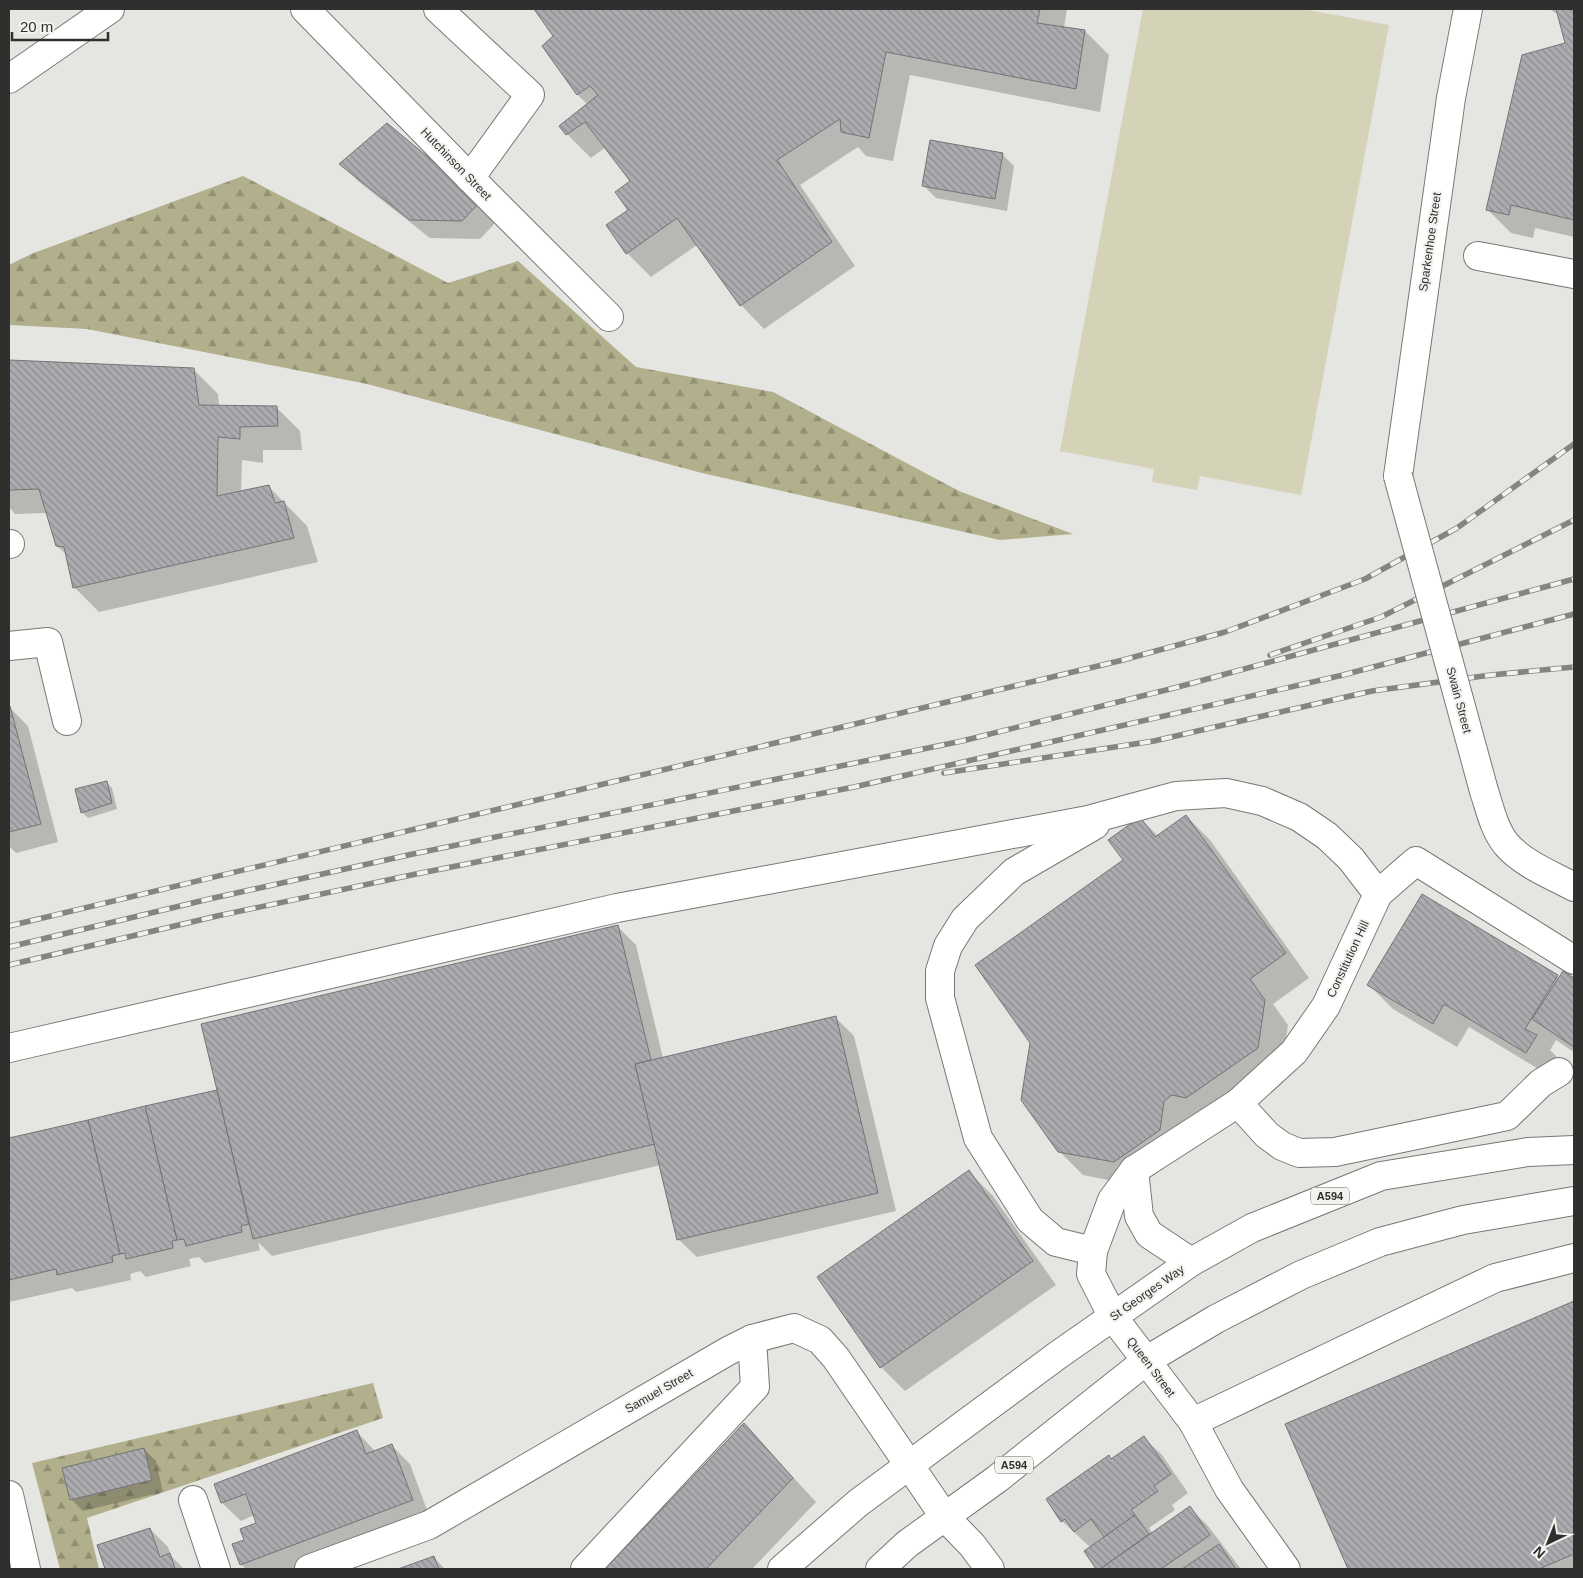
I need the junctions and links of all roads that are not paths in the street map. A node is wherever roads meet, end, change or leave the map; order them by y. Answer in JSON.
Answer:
{"nodes":[{"id":1,"x":110,"y":9,"type":"edge"},
{"id":2,"x":305,"y":9,"type":"edge"},
{"id":3,"x":438,"y":9,"type":"edge"},
{"id":4,"x":1468,"y":9,"type":"edge"},
{"id":5,"x":9,"y":79,"type":"edge"},
{"id":6,"x":470,"y":178,"type":"junction"},
{"id":7,"x":1478,"y":256,"type":"dead end"},
{"id":8,"x":1574,"y":274,"type":"edge"},
{"id":9,"x":609,"y":317,"type":"dead end"},
{"id":10,"x":1398,"y":476,"type":"joint"},
{"id":11,"x":9,"y":646,"type":"edge"},
{"id":12,"x":66,"y":721,"type":"dead end"},
{"id":13,"x":1088,"y":820,"type":"junction"},
{"id":14,"x":1574,"y":887,"type":"edge"},
{"id":15,"x":1378,"y":894,"type":"junction"},
{"id":16,"x":1574,"y":960,"type":"edge"},
{"id":17,"x":9,"y":1048,"type":"edge"},
{"id":18,"x":1559,"y":1072,"type":"dead end"},
{"id":19,"x":1238,"y":1103,"type":"junction"},
{"id":20,"x":1574,"y":1150,"type":"edge"},
{"id":21,"x":1134,"y":1170,"type":"junction"},
{"id":22,"x":1574,"y":1201,"type":"edge"},
{"id":23,"x":1093,"y":1251,"type":"junction"},
{"id":24,"x":1574,"y":1258,"type":"edge"},
{"id":25,"x":1191,"y":1262,"type":"junction"},
{"id":26,"x":1113,"y":1318,"type":"junction"},
{"id":27,"x":752,"y":1339,"type":"junction"},
{"id":28,"x":1147,"y":1360,"type":"junction"},
{"id":29,"x":1193,"y":1422,"type":"junction"},
{"id":30,"x":909,"y":1465,"type":"junction"},
{"id":31,"x":9,"y":1495,"type":"edge"},
{"id":32,"x":193,"y":1500,"type":"dead end"},
{"id":33,"x":944,"y":1516,"type":"junction"},
{"id":34,"x":341,"y":1564,"type":"edge"},
{"id":35,"x":26,"y":1569,"type":"edge"},
{"id":36,"x":216,"y":1569,"type":"edge"},
{"id":37,"x":309,"y":1569,"type":"edge"},
{"id":38,"x":585,"y":1569,"type":"edge"},
{"id":39,"x":782,"y":1569,"type":"edge"},
{"id":40,"x":880,"y":1569,"type":"edge"},
{"id":41,"x":990,"y":1569,"type":"edge"},
{"id":42,"x":1286,"y":1569,"type":"edge"}],
"edges":[{"from":1,"to":5,"type":"street"},
{"from":2,"to":6,"type":"street","name":"Hutchinson Street"},
{"from":3,"to":6,"type":"street"},
{"from":4,"to":10,"type":"street","name":"Sparkenhoe Street"},
{"from":6,"to":9,"type":"street","name":"Hutchinson Street"},
{"from":7,"to":8,"type":"street"},
{"from":10,"to":14,"type":"street","name":"Swain Street","bridge":true},
{"from":11,"to":12,"type":"street"},
{"from":13,"to":15,"type":"street"},
{"from":13,"to":17,"type":"street"},
{"from":13,"to":23,"type":"street"},
{"from":15,"to":16,"type":"street","name":"Constitution Hill"},
{"from":15,"to":19,"type":"street","name":"Constitution Hill"},
{"from":18,"to":19,"type":"street"},
{"from":19,"to":21,"type":"street","name":"Constitution Hill"},
{"from":20,"to":25,"type":"street","name":"St Georges Way","number":"A594"},
{"from":21,"to":23,"type":"street","name":"Constitution Hill"},
{"from":21,"to":25,"type":"street"},
{"from":22,"to":28,"type":"street","number":"A594"},
{"from":23,"to":26,"type":"street","name":"Queen Street"},
{"from":24,"to":29,"type":"street"},
{"from":25,"to":26,"type":"street","name":"St Georges Way","number":"A594"},
{"from":26,"to":28,"type":"street","name":"Queen Street"},
{"from":26,"to":30,"type":"street","name":"St Georges Way","number":"A594"},
{"from":27,"to":30,"type":"street","name":"Samuel Street"},
{"from":27,"to":34,"type":"street","name":"Samuel Street"},
{"from":27,"to":38,"type":"street"},
{"from":28,"to":29,"type":"street","name":"Queen Street"},
{"from":28,"to":33,"type":"street","number":"A594"},
{"from":29,"to":42,"type":"street","name":"Queen Street"},
{"from":30,"to":33,"type":"street","name":"Samuel Street"},
{"from":30,"to":39,"type":"street","name":"St Georges Way","number":"A594"},
{"from":31,"to":35,"type":"street"},
{"from":32,"to":36,"type":"street"},
{"from":33,"to":40,"type":"street","number":"A594"},
{"from":33,"to":41,"type":"street","name":"Samuel Street"},
{"from":34,"to":37,"type":"street","name":"Samuel Street"}]}
